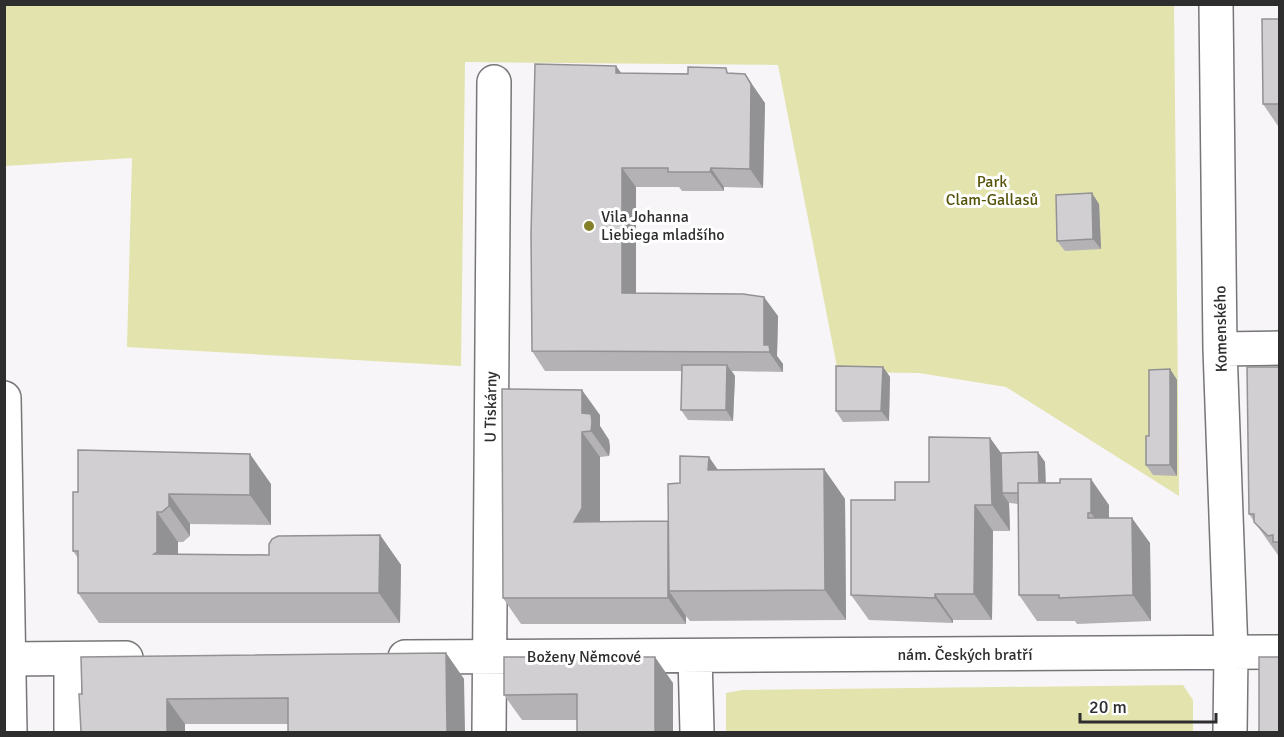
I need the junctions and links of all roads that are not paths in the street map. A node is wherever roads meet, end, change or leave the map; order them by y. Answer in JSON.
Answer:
{"nodes":[{"id":1,"x":1216,"y":4,"type":"edge"},
{"id":2,"x":494,"y":82,"type":"dead end"},
{"id":3,"x":1280,"y":348,"type":"edge"},
{"id":4,"x":1221,"y":349,"type":"junction"},
{"id":5,"x":4,"y":398,"type":"edge"},
{"id":6,"x":1280,"y":652,"type":"edge"},
{"id":7,"x":1231,"y":653,"type":"junction"},
{"id":8,"x":695,"y":656,"type":"junction"},
{"id":9,"x":380,"y":657,"type":"edge"},
{"id":10,"x":488,"y":657,"type":"junction"},
{"id":11,"x":68,"y":658,"type":"junction"},
{"id":12,"x":152,"y":658,"type":"edge"},
{"id":13,"x":7,"y":659,"type":"edge"},
{"id":14,"x":10,"y":732,"type":"edge"},
{"id":15,"x":68,"y":732,"type":"edge"},
{"id":16,"x":489,"y":732,"type":"edge"},
{"id":17,"x":697,"y":732,"type":"edge"},
{"id":18,"x":1230,"y":732,"type":"edge"}],
"edges":[{"from":1,"to":4,"type":"street","name":"Komenského"},
{"from":2,"to":10,"type":"street","name":"U Tiskárny"},
{"from":3,"to":4,"type":"street"},
{"from":4,"to":7,"type":"street","name":"Komenského"},
{"from":5,"to":13,"type":"street"},
{"from":6,"to":7,"type":"street"},
{"from":7,"to":8,"type":"street","name":"nám. Českých bratří"},
{"from":7,"to":18,"type":"street"},
{"from":8,"to":10,"type":"street","name":"Boženy Němcové"},
{"from":8,"to":17,"type":"street"},
{"from":9,"to":10,"type":"street","name":"Boženy Němcové"},
{"from":10,"to":16,"type":"street","name":"U Tiskárny"},
{"from":11,"to":12,"type":"street"},
{"from":11,"to":13,"type":"street"},
{"from":11,"to":15,"type":"lane"},
{"from":13,"to":14,"type":"street"}]}
